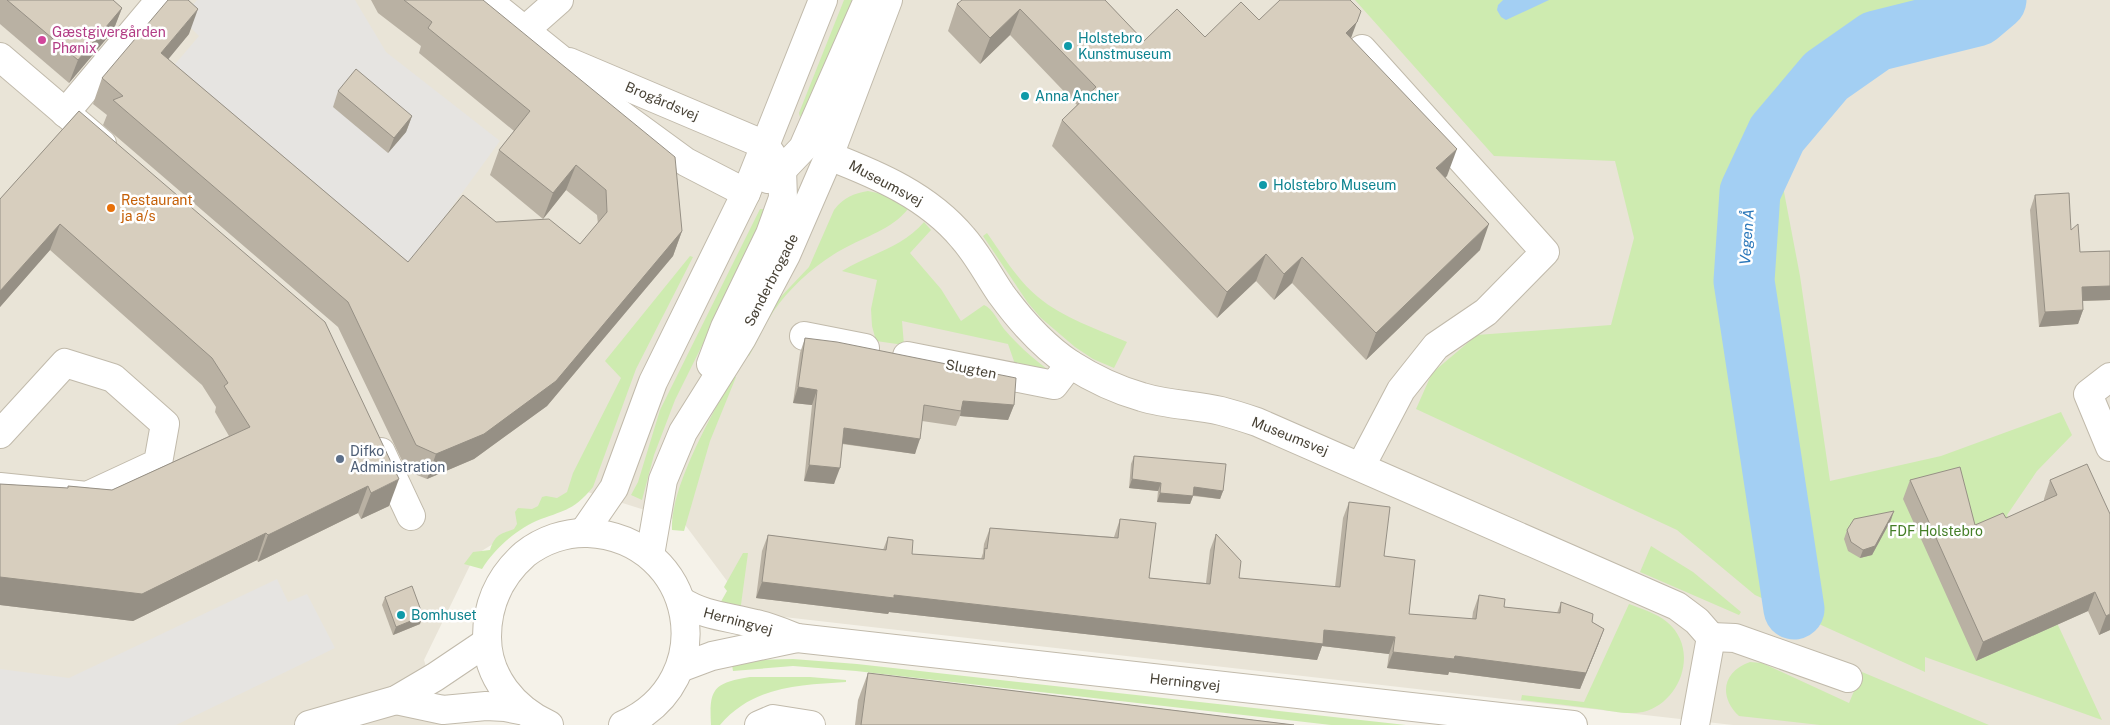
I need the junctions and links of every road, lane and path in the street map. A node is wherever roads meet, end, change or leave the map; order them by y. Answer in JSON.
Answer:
{"nodes":[{"id":1,"x":160,"y":0,"type":"edge"},
{"id":2,"x":487,"y":0,"type":"edge"},
{"id":3,"x":559,"y":0,"type":"edge"},
{"id":4,"x":823,"y":0,"type":"edge"},
{"id":5,"x":868,"y":0,"type":"edge"},
{"id":6,"x":888,"y":0,"type":"edge"},
{"id":7,"x":525,"y":30,"type":"junction"},
{"id":8,"x":1362,"y":50,"type":"edge"},
{"id":9,"x":0,"y":58,"type":"edge"},
{"id":10,"x":559,"y":58,"type":"junction"},
{"id":11,"x":65,"y":113,"type":"junction"},
{"id":12,"x":765,"y":146,"type":"junction"},
{"id":13,"x":829,"y":156,"type":"junction"},
{"id":14,"x":118,"y":158,"type":"edge"},
{"id":15,"x":782,"y":170,"type":"junction"},
{"id":16,"x":746,"y":194,"type":"junction"},
{"id":17,"x":804,"y":336,"type":"edge"},
{"id":18,"x":1070,"y":364,"type":"junction"},
{"id":19,"x":2110,"y":377,"type":"edge"},
{"id":20,"x":683,"y":432,"type":"junction"},
{"id":21,"x":0,"y":434,"type":"edge"},
{"id":22,"x":372,"y":434,"type":"edge"},
{"id":23,"x":2110,"y":447,"type":"edge"},
{"id":24,"x":1361,"y":466,"type":"junction"},
{"id":25,"x":0,"y":487,"type":"edge"},
{"id":26,"x":411,"y":516,"type":"dead end"},
{"id":27,"x":583,"y":533,"type":"junction"},
{"id":28,"x":650,"y":555,"type":"junction"},
{"id":29,"x":686,"y":607,"type":"junction"},
{"id":30,"x":797,"y":638,"type":"junction"},
{"id":31,"x":1712,"y":638,"type":"junction"},
{"id":32,"x":487,"y":642,"type":"junction"},
{"id":33,"x":675,"y":677,"type":"junction"},
{"id":34,"x":1848,"y":678,"type":"dead end"},
{"id":35,"x":396,"y":700,"type":"junction"},
{"id":36,"x":514,"y":705,"type":"junction"},
{"id":37,"x":630,"y":723,"type":"edge"},
{"id":38,"x":309,"y":725,"type":"edge"},
{"id":39,"x":549,"y":725,"type":"edge"},
{"id":40,"x":759,"y":725,"type":"edge"},
{"id":41,"x":811,"y":725,"type":"edge"},
{"id":42,"x":1573,"y":725,"type":"edge"},
{"id":43,"x":1695,"y":725,"type":"edge"}],
"edges":[{"from":1,"to":11,"type":"street"},
{"from":2,"to":7,"type":"street","name":"Brogårdsvej"},
{"from":3,"to":7,"type":"street"},
{"from":4,"to":12,"type":"street"},
{"from":5,"to":15,"type":"street"},
{"from":6,"to":13,"type":"street","name":"Sønderbrogade"},
{"from":7,"to":10,"type":"street","name":"Brogårdsvej"},
{"from":8,"to":24,"type":"street"},
{"from":9,"to":11,"type":"street"},
{"from":10,"to":12,"type":"street","name":"Brogårdsvej"},
{"from":10,"to":16,"type":"street","name":"Brogårdsvej"},
{"from":11,"to":14,"type":"street"},
{"from":12,"to":15,"type":"street"},
{"from":12,"to":16,"type":"street"},
{"from":13,"to":18,"type":"street","name":"Museumsvej"},
{"from":13,"to":20,"type":"street","name":"Sønderbrogade"},
{"from":15,"to":16,"type":"street"},
{"from":15,"to":20,"type":"street"},
{"from":16,"to":27,"type":"street"},
{"from":17,"to":18,"type":"street","name":"Slugten"},
{"from":18,"to":24,"type":"street","name":"Museumsvej"},
{"from":19,"to":23,"type":"street"},
{"from":20,"to":28,"type":"street","name":"Sønderbrogade"},
{"from":21,"to":25,"type":"street"},
{"from":22,"to":26,"type":"street"},
{"from":24,"to":31,"type":"street","name":"Museumsvej"},
{"from":27,"to":28,"type":"street"},
{"from":27,"to":32,"type":"street"},
{"from":28,"to":29,"type":"street"},
{"from":29,"to":30,"type":"street","name":"Herningvej"},
{"from":29,"to":33,"type":"street"},
{"from":30,"to":33,"type":"street","name":"Herningvej"},
{"from":30,"to":42,"type":"street","name":"Herningvej"},
{"from":31,"to":34,"type":"street"},
{"from":31,"to":43,"type":"street"},
{"from":32,"to":35,"type":"street"},
{"from":32,"to":36,"type":"street"},
{"from":33,"to":37,"type":"street"},
{"from":35,"to":36,"type":"street"},
{"from":35,"to":38,"type":"street"},
{"from":36,"to":39,"type":"street"},
{"from":40,"to":41,"type":"street"}]}
